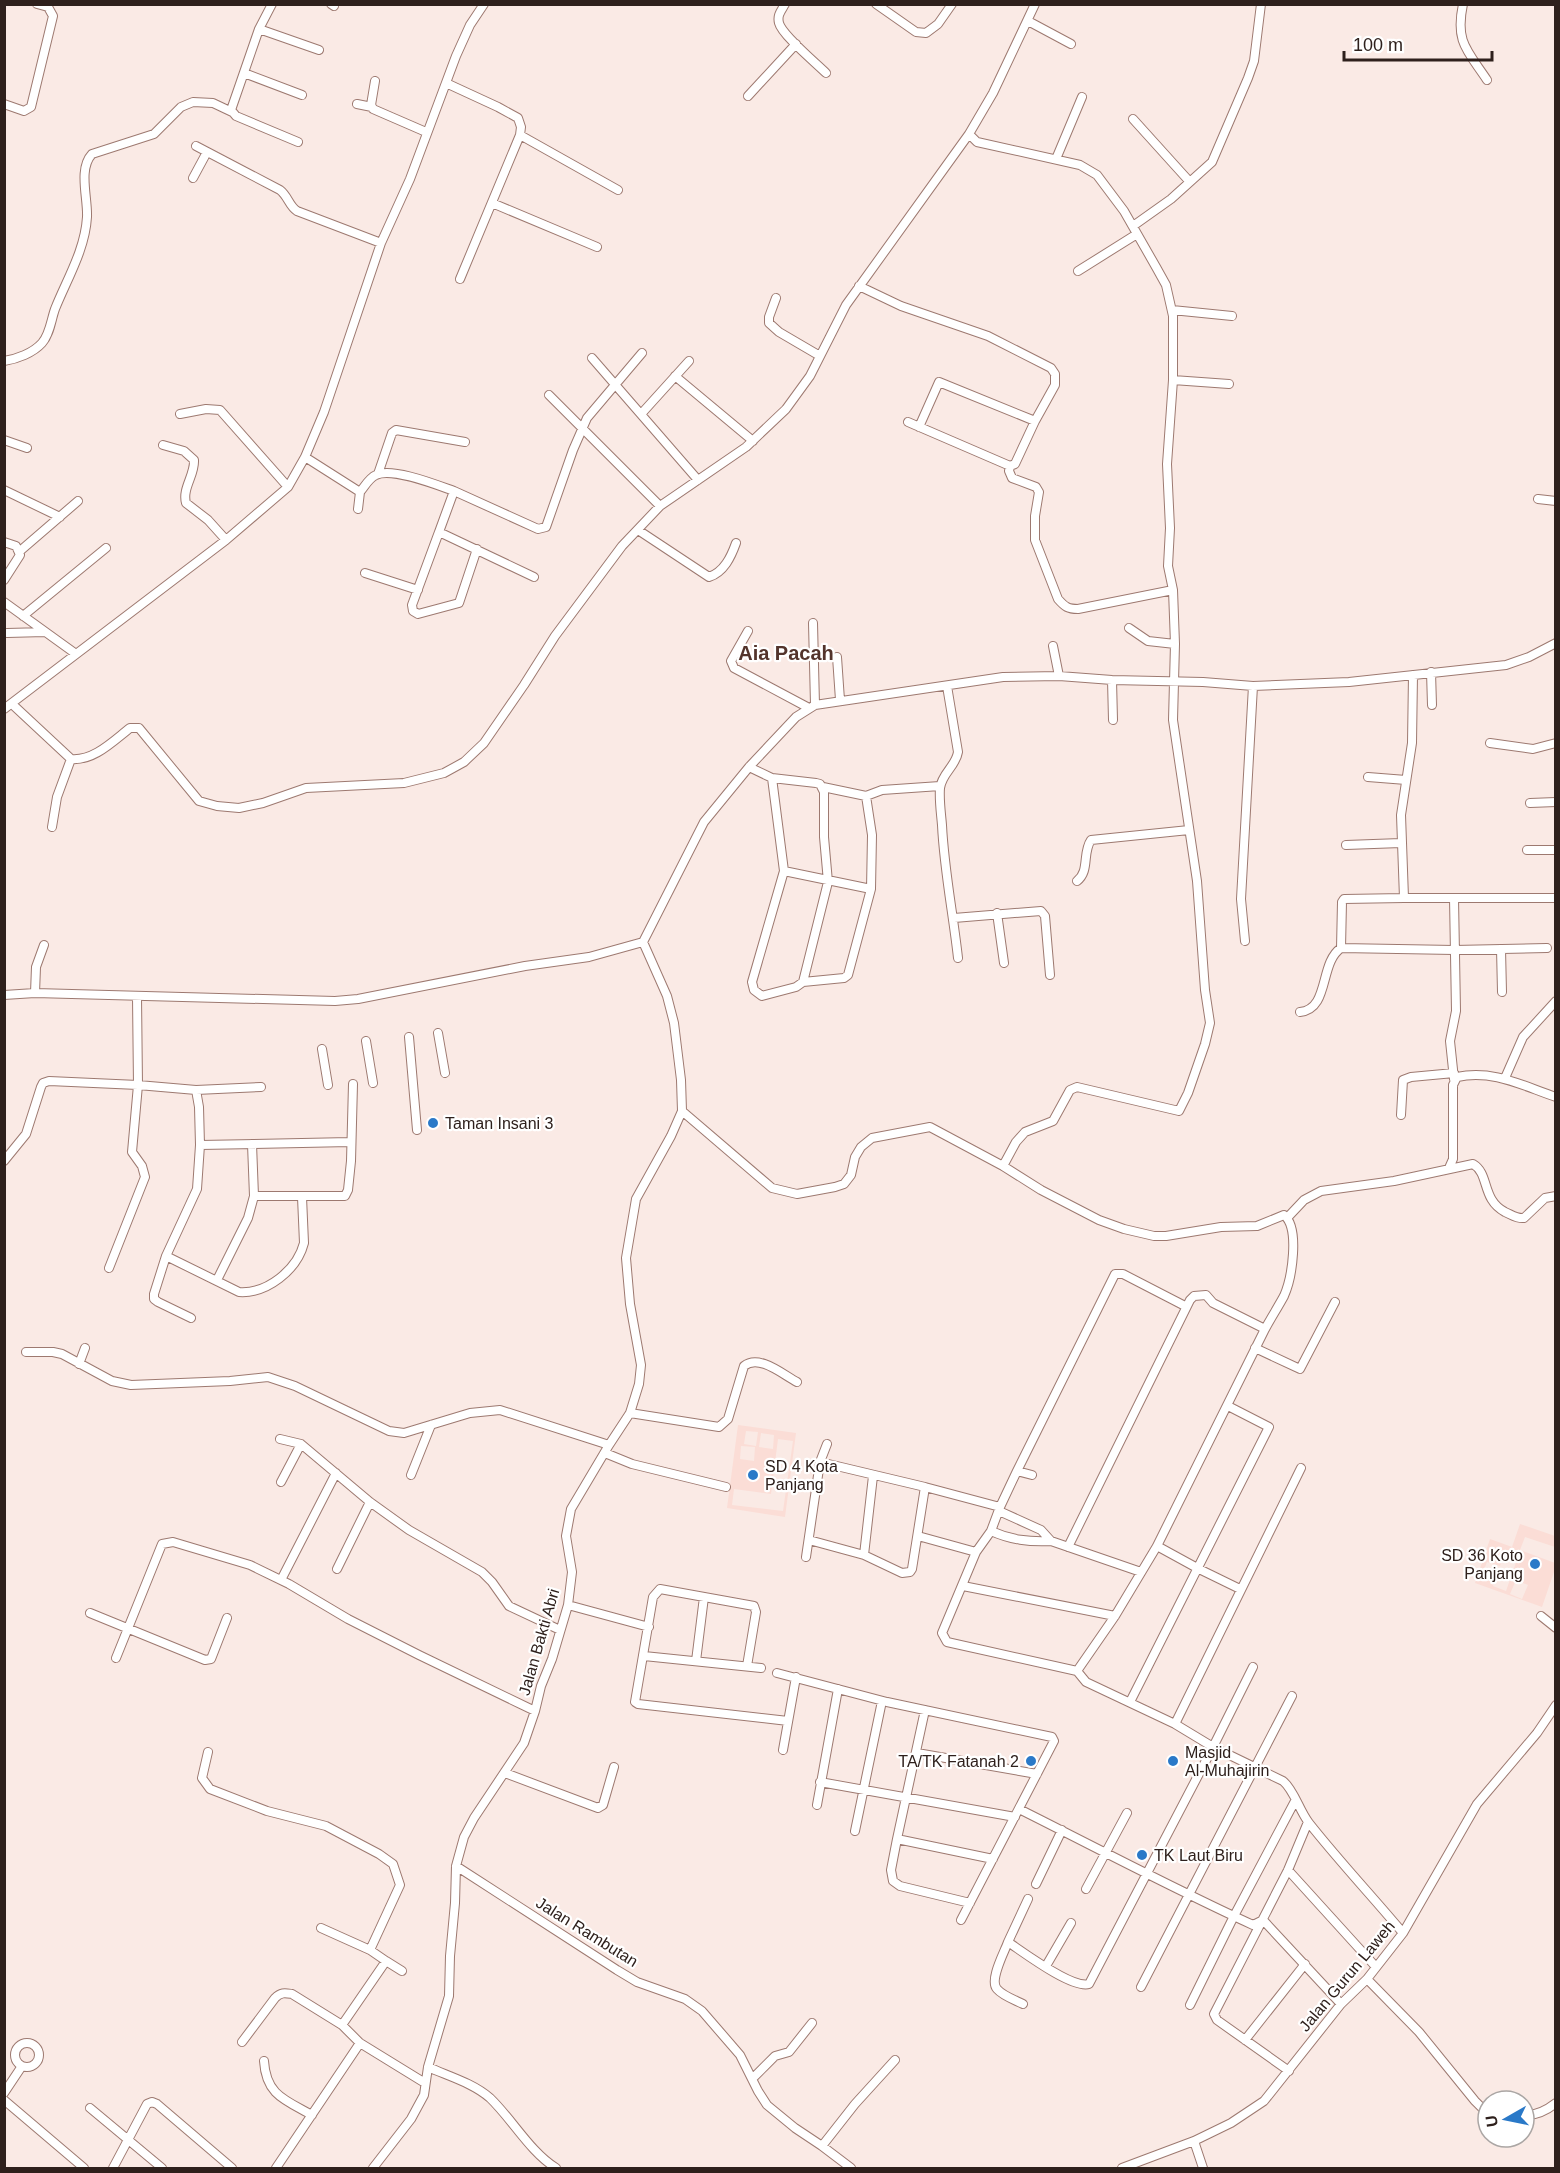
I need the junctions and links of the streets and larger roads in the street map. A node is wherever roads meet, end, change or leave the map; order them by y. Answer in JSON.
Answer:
{"nodes":[{"id":1,"x":37,"y":4,"type":"edge"},
{"id":2,"x":272,"y":4,"type":"edge"},
{"id":3,"x":484,"y":4,"type":"edge"},
{"id":4,"x":785,"y":4,"type":"edge"},
{"id":5,"x":952,"y":4,"type":"edge"},
{"id":6,"x":1035,"y":4,"type":"edge"},
{"id":7,"x":1261,"y":4,"type":"edge"},
{"id":8,"x":1463,"y":4,"type":"edge"},
{"id":9,"x":881,"y":6,"type":"edge"},
{"id":10,"x":1028,"y":21,"type":"junction"},
{"id":11,"x":259,"y":29,"type":"junction"},
{"id":12,"x":796,"y":44,"type":"junction"},
{"id":13,"x":1071,"y":44,"type":"dead end"},
{"id":14,"x":319,"y":50,"type":"dead end"},
{"id":15,"x":244,"y":73,"type":"junction"},
{"id":16,"x":826,"y":74,"type":"dead end"},
{"id":17,"x":1487,"y":80,"type":"dead end"},
{"id":18,"x":375,"y":81,"type":"dead end"},
{"id":19,"x":446,"y":83,"type":"junction"},
{"id":20,"x":302,"y":95,"type":"dead end"},
{"id":21,"x":748,"y":96,"type":"dead end"},
{"id":22,"x":1082,"y":97,"type":"dead end"},
{"id":23,"x":4,"y":104,"type":"edge"},
{"id":24,"x":357,"y":104,"type":"dead end"},
{"id":25,"x":372,"y":107,"type":"junction"},
{"id":26,"x":232,"y":112,"type":"junction"},
{"id":27,"x":1133,"y":119,"type":"dead end"},
{"id":28,"x":426,"y":132,"type":"junction"},
{"id":29,"x":969,"y":134,"type":"junction"},
{"id":30,"x":520,"y":135,"type":"junction"},
{"id":31,"x":298,"y":142,"type":"dead end"},
{"id":32,"x":196,"y":146,"type":"dead end"},
{"id":33,"x":207,"y":152,"type":"junction"},
{"id":34,"x":1056,"y":159,"type":"junction"},
{"id":35,"x":193,"y":178,"type":"dead end"},
{"id":36,"x":1189,"y":181,"type":"junction"},
{"id":37,"x":618,"y":190,"type":"dead end"},
{"id":38,"x":492,"y":203,"type":"junction"},
{"id":39,"x":1135,"y":230,"type":"junction"},
{"id":40,"x":381,"y":243,"type":"junction"},
{"id":41,"x":597,"y":247,"type":"dead end"},
{"id":42,"x":1078,"y":271,"type":"dead end"},
{"id":43,"x":460,"y":279,"type":"dead end"},
{"id":44,"x":859,"y":286,"type":"junction"},
{"id":45,"x":776,"y":298,"type":"dead end"},
{"id":46,"x":1172,"y":310,"type":"junction"},
{"id":47,"x":1232,"y":316,"type":"dead end"},
{"id":48,"x":642,"y":353,"type":"dead end"},
{"id":49,"x":820,"y":356,"type":"junction"},
{"id":50,"x":592,"y":358,"type":"dead end"},
{"id":51,"x":4,"y":361,"type":"edge"},
{"id":52,"x":689,"y":361,"type":"dead end"},
{"id":53,"x":675,"y":376,"type":"junction"},
{"id":54,"x":1173,"y":380,"type":"junction"},
{"id":55,"x":1229,"y":384,"type":"dead end"},
{"id":56,"x":615,"y":386,"type":"junction"},
{"id":57,"x":549,"y":395,"type":"dead end"},
{"id":58,"x":642,"y":413,"type":"junction"},
{"id":59,"x":180,"y":414,"type":"dead end"},
{"id":60,"x":1035,"y":421,"type":"junction"},
{"id":61,"x":908,"y":422,"type":"dead end"},
{"id":62,"x":919,"y":427,"type":"junction"},
{"id":63,"x":582,"y":428,"type":"junction"},
{"id":64,"x":4,"y":440,"type":"edge"},
{"id":65,"x":753,"y":441,"type":"junction"},
{"id":66,"x":465,"y":442,"type":"dead end"},
{"id":67,"x":164,"y":445,"type":"dead end"},
{"id":68,"x":27,"y":448,"type":"dead end"},
{"id":69,"x":305,"y":457,"type":"junction"},
{"id":70,"x":1010,"y":466,"type":"junction"},
{"id":71,"x":378,"y":474,"type":"junction"},
{"id":72,"x":698,"y":480,"type":"junction"},
{"id":73,"x":288,"y":487,"type":"junction"},
{"id":74,"x":4,"y":490,"type":"edge"},
{"id":75,"x":454,"y":491,"type":"junction"},
{"id":76,"x":360,"y":492,"type":"junction"},
{"id":77,"x":1538,"y":499,"type":"dead end"},
{"id":78,"x":78,"y":501,"type":"dead end"},
{"id":79,"x":1556,"y":501,"type":"edge"},
{"id":80,"x":660,"y":506,"type":"junction"},
{"id":81,"x":358,"y":509,"type":"dead end"},
{"id":82,"x":60,"y":517,"type":"junction"},
{"id":83,"x":638,"y":530,"type":"junction"},
{"id":84,"x":439,"y":532,"type":"junction"},
{"id":85,"x":226,"y":540,"type":"junction"},
{"id":86,"x":4,"y":542,"type":"edge"},
{"id":87,"x":736,"y":543,"type":"dead end"},
{"id":88,"x":106,"y":548,"type":"dead end"},
{"id":89,"x":477,"y":549,"type":"junction"},
{"id":90,"x":20,"y":551,"type":"junction"},
{"id":91,"x":365,"y":573,"type":"dead end"},
{"id":92,"x":534,"y":577,"type":"dead end"},
{"id":93,"x":4,"y":580,"type":"edge"},
{"id":94,"x":418,"y":590,"type":"junction"},
{"id":95,"x":1173,"y":590,"type":"junction"},
{"id":96,"x":4,"y":602,"type":"edge"},
{"id":97,"x":23,"y":616,"type":"junction"},
{"id":98,"x":813,"y":622,"type":"dead end"},
{"id":99,"x":1130,"y":628,"type":"dead end"},
{"id":100,"x":748,"y":631,"type":"dead end"},
{"id":101,"x":46,"y":632,"type":"junction"},
{"id":102,"x":7,"y":633,"type":"dead end"},
{"id":103,"x":1556,"y":643,"type":"edge"},
{"id":104,"x":1175,"y":644,"type":"junction"},
{"id":105,"x":1053,"y":646,"type":"dead end"},
{"id":106,"x":76,"y":654,"type":"junction"},
{"id":107,"x":837,"y":657,"type":"dead end"},
{"id":108,"x":1431,"y":672,"type":"junction"},
{"id":109,"x":1413,"y":675,"type":"junction"},
{"id":110,"x":1059,"y":676,"type":"junction"},
{"id":111,"x":1112,"y":680,"type":"junction"},
{"id":112,"x":1174,"y":682,"type":"junction"},
{"id":113,"x":947,"y":686,"type":"junction"},
{"id":114,"x":1252,"y":686,"type":"junction"},
{"id":115,"x":840,"y":700,"type":"junction"},
{"id":116,"x":1432,"y":705,"type":"dead end"},
{"id":117,"x":812,"y":706,"type":"junction"},
{"id":118,"x":8,"y":707,"type":"edge"},
{"id":119,"x":1113,"y":720,"type":"dead end"},
{"id":120,"x":1556,"y":742,"type":"edge"},
{"id":121,"x":1490,"y":743,"type":"dead end"},
{"id":122,"x":71,"y":759,"type":"junction"},
{"id":123,"x":749,"y":767,"type":"junction"},
{"id":124,"x":1368,"y":777,"type":"dead end"},
{"id":125,"x":772,"y":778,"type":"junction"},
{"id":126,"x":1406,"y":780,"type":"junction"},
{"id":127,"x":940,"y":786,"type":"junction"},
{"id":128,"x":823,"y":788,"type":"junction"},
{"id":129,"x":866,"y":795,"type":"junction"},
{"id":130,"x":1556,"y":802,"type":"edge"},
{"id":131,"x":1530,"y":803,"type":"dead end"},
{"id":132,"x":52,"y":827,"type":"dead end"},
{"id":133,"x":1189,"y":830,"type":"junction"},
{"id":134,"x":1401,"y":843,"type":"junction"},
{"id":135,"x":1347,"y":845,"type":"dead end"},
{"id":136,"x":1527,"y":850,"type":"dead end"},
{"id":137,"x":1556,"y":850,"type":"edge"},
{"id":138,"x":784,"y":871,"type":"junction"},
{"id":139,"x":1077,"y":880,"type":"dead end"},
{"id":140,"x":828,"y":882,"type":"junction"},
{"id":141,"x":871,"y":889,"type":"junction"},
{"id":142,"x":1404,"y":898,"type":"junction"},
{"id":143,"x":1454,"y":898,"type":"junction"},
{"id":144,"x":1556,"y":898,"type":"edge"},
{"id":145,"x":997,"y":913,"type":"junction"},
{"id":146,"x":954,"y":918,"type":"junction"},
{"id":147,"x":1245,"y":941,"type":"dead end"},
{"id":148,"x":643,"y":942,"type":"junction"},
{"id":149,"x":44,"y":945,"type":"dead end"},
{"id":150,"x":1341,"y":948,"type":"junction"},
{"id":151,"x":1547,"y":948,"type":"dead end"},
{"id":152,"x":1501,"y":949,"type":"junction"},
{"id":153,"x":1454,"y":950,"type":"junction"},
{"id":154,"x":958,"y":958,"type":"dead end"},
{"id":155,"x":1004,"y":963,"type":"dead end"},
{"id":156,"x":1050,"y":975,"type":"dead end"},
{"id":157,"x":803,"y":981,"type":"junction"},
{"id":158,"x":1502,"y":992,"type":"dead end"},
{"id":159,"x":35,"y":993,"type":"junction"},
{"id":160,"x":4,"y":995,"type":"edge"},
{"id":161,"x":137,"y":997,"type":"junction"},
{"id":162,"x":1556,"y":1001,"type":"edge"},
{"id":163,"x":1300,"y":1011,"type":"dead end"},
{"id":164,"x":438,"y":1033,"type":"dead end"},
{"id":165,"x":409,"y":1037,"type":"dead end"},
{"id":166,"x":366,"y":1041,"type":"dead end"},
{"id":167,"x":322,"y":1049,"type":"dead end"},
{"id":168,"x":445,"y":1073,"type":"dead end"},
{"id":169,"x":1454,"y":1076,"type":"junction"},
{"id":170,"x":1505,"y":1078,"type":"junction"},
{"id":171,"x":373,"y":1083,"type":"dead end"},
{"id":172,"x":353,"y":1084,"type":"dead end"},
{"id":173,"x":138,"y":1085,"type":"junction"},
{"id":174,"x":328,"y":1085,"type":"dead end"},
{"id":175,"x":261,"y":1087,"type":"dead end"},
{"id":176,"x":196,"y":1090,"type":"junction"},
{"id":177,"x":1556,"y":1097,"type":"edge"},
{"id":178,"x":682,"y":1111,"type":"junction"},
{"id":179,"x":1401,"y":1115,"type":"dead end"},
{"id":180,"x":417,"y":1130,"type":"dead end"},
{"id":181,"x":350,"y":1142,"type":"junction"},
{"id":182,"x":200,"y":1144,"type":"junction"},
{"id":183,"x":252,"y":1144,"type":"junction"},
{"id":184,"x":4,"y":1161,"type":"edge"},
{"id":185,"x":1003,"y":1166,"type":"junction"},
{"id":186,"x":1449,"y":1168,"type":"junction"},
{"id":187,"x":254,"y":1196,"type":"junction"},
{"id":188,"x":1556,"y":1196,"type":"edge"},
{"id":189,"x":302,"y":1197,"type":"junction"},
{"id":190,"x":1287,"y":1218,"type":"junction"},
{"id":191,"x":166,"y":1256,"type":"junction"},
{"id":192,"x":109,"y":1268,"type":"dead end"},
{"id":193,"x":216,"y":1280,"type":"junction"},
{"id":194,"x":1335,"y":1302,"type":"dead end"},
{"id":195,"x":1185,"y":1306,"type":"junction"},
{"id":196,"x":191,"y":1318,"type":"dead end"},
{"id":197,"x":1265,"y":1329,"type":"junction"},
{"id":198,"x":85,"y":1348,"type":"dead end"},
{"id":199,"x":1255,"y":1348,"type":"junction"},
{"id":200,"x":26,"y":1352,"type":"dead end"},
{"id":201,"x":79,"y":1364,"type":"junction"},
{"id":202,"x":797,"y":1382,"type":"dead end"},
{"id":203,"x":1228,"y":1406,"type":"junction"},
{"id":204,"x":630,"y":1413,"type":"junction"},
{"id":205,"x":431,"y":1425,"type":"junction"},
{"id":206,"x":280,"y":1439,"type":"dead end"},
{"id":207,"x":301,"y":1444,"type":"junction"},
{"id":208,"x":827,"y":1444,"type":"dead end"},
{"id":209,"x":607,"y":1449,"type":"junction"},
{"id":210,"x":820,"y":1462,"type":"junction"},
{"id":211,"x":1301,"y":1468,"type":"dead end"},
{"id":212,"x":1017,"y":1471,"type":"junction"},
{"id":213,"x":336,"y":1473,"type":"junction"},
{"id":214,"x":411,"y":1474,"type":"dead end"},
{"id":215,"x":1032,"y":1475,"type":"dead end"},
{"id":216,"x":873,"y":1476,"type":"junction"},
{"id":217,"x":281,"y":1482,"type":"dead end"},
{"id":218,"x":726,"y":1487,"type":"dead end"},
{"id":219,"x":925,"y":1487,"type":"junction"},
{"id":220,"x":370,"y":1502,"type":"junction"},
{"id":221,"x":1000,"y":1509,"type":"junction"},
{"id":222,"x":991,"y":1531,"type":"junction"},
{"id":223,"x":918,"y":1536,"type":"junction"},
{"id":224,"x":809,"y":1540,"type":"junction"},
{"id":225,"x":1051,"y":1541,"type":"junction"},
{"id":226,"x":1158,"y":1546,"type":"junction"},
{"id":227,"x":1068,"y":1547,"type":"junction"},
{"id":228,"x":976,"y":1552,"type":"junction"},
{"id":229,"x":864,"y":1555,"type":"junction"},
{"id":230,"x":806,"y":1557,"type":"dead end"},
{"id":231,"x":338,"y":1569,"type":"dead end"},
{"id":232,"x":1198,"y":1569,"type":"junction"},
{"id":233,"x":1141,"y":1572,"type":"junction"},
{"id":234,"x":281,"y":1580,"type":"junction"},
{"id":235,"x":963,"y":1586,"type":"junction"},
{"id":236,"x":1240,"y":1589,"type":"junction"},
{"id":237,"x":705,"y":1597,"type":"junction"},
{"id":238,"x":568,"y":1605,"type":"junction"},
{"id":239,"x":90,"y":1613,"type":"dead end"},
{"id":240,"x":1115,"y":1616,"type":"junction"},
{"id":241,"x":1541,"y":1616,"type":"dead end"},
{"id":242,"x":227,"y":1618,"type":"dead end"},
{"id":243,"x":649,"y":1628,"type":"junction"},
{"id":244,"x":1556,"y":1628,"type":"edge"},
{"id":245,"x":127,"y":1630,"type":"junction"},
{"id":246,"x":560,"y":1630,"type":"junction"},
{"id":247,"x":644,"y":1656,"type":"junction"},
{"id":248,"x":116,"y":1658,"type":"dead end"},
{"id":249,"x":696,"y":1661,"type":"junction"},
{"id":250,"x":747,"y":1666,"type":"junction"},
{"id":251,"x":1253,"y":1667,"type":"dead end"},
{"id":252,"x":761,"y":1668,"type":"dead end"},
{"id":253,"x":1077,"y":1671,"type":"junction"},
{"id":254,"x":777,"y":1673,"type":"dead end"},
{"id":255,"x":796,"y":1677,"type":"junction"},
{"id":256,"x":838,"y":1689,"type":"junction"},
{"id":257,"x":1292,"y":1696,"type":"dead end"},
{"id":258,"x":882,"y":1701,"type":"junction"},
{"id":259,"x":1130,"y":1702,"type":"junction"},
{"id":260,"x":1556,"y":1705,"type":"edge"},
{"id":261,"x":925,"y":1710,"type":"junction"},
{"id":262,"x":535,"y":1712,"type":"junction"},
{"id":263,"x":788,"y":1721,"type":"junction"},
{"id":264,"x":1175,"y":1724,"type":"junction"},
{"id":265,"x":1213,"y":1747,"type":"junction"},
{"id":266,"x":783,"y":1750,"type":"dead end"},
{"id":267,"x":208,"y":1752,"type":"dead end"},
{"id":268,"x":917,"y":1753,"type":"junction"},
{"id":269,"x":614,"y":1767,"type":"dead end"},
{"id":270,"x":1256,"y":1768,"type":"junction"},
{"id":271,"x":505,"y":1773,"type":"junction"},
{"id":272,"x":1037,"y":1774,"type":"junction"},
{"id":273,"x":820,"y":1782,"type":"junction"},
{"id":274,"x":864,"y":1790,"type":"junction"},
{"id":275,"x":906,"y":1797,"type":"junction"},
{"id":276,"x":1294,"y":1801,"type":"junction"},
{"id":277,"x":817,"y":1805,"type":"dead end"},
{"id":278,"x":1127,"y":1812,"type":"dead end"},
{"id":279,"x":1017,"y":1813,"type":"junction"},
{"id":280,"x":1308,"y":1822,"type":"junction"},
{"id":281,"x":1062,"y":1830,"type":"junction"},
{"id":282,"x":855,"y":1831,"type":"dead end"},
{"id":283,"x":897,"y":1839,"type":"junction"},
{"id":284,"x":1106,"y":1852,"type":"junction"},
{"id":285,"x":993,"y":1859,"type":"junction"},
{"id":286,"x":456,"y":1866,"type":"junction"},
{"id":287,"x":1288,"y":1870,"type":"junction"},
{"id":288,"x":1148,"y":1873,"type":"junction"},
{"id":289,"x":1036,"y":1884,"type":"dead end"},
{"id":290,"x":1086,"y":1889,"type":"dead end"},
{"id":291,"x":1188,"y":1895,"type":"junction"},
{"id":292,"x":1028,"y":1899,"type":"dead end"},
{"id":293,"x":970,"y":1903,"type":"junction"},
{"id":294,"x":1234,"y":1916,"type":"junction"},
{"id":295,"x":961,"y":1920,"type":"dead end"},
{"id":296,"x":1263,"y":1920,"type":"junction"},
{"id":297,"x":1071,"y":1923,"type":"dead end"},
{"id":298,"x":321,"y":1928,"type":"dead end"},
{"id":299,"x":1403,"y":1933,"type":"junction"},
{"id":300,"x":1008,"y":1942,"type":"junction"},
{"id":301,"x":370,"y":1950,"type":"junction"},
{"id":302,"x":387,"y":1961,"type":"junction"},
{"id":303,"x":1305,"y":1964,"type":"junction"},
{"id":304,"x":1046,"y":1966,"type":"junction"},
{"id":305,"x":1376,"y":1966,"type":"junction"},
{"id":306,"x":402,"y":1971,"type":"dead end"},
{"id":307,"x":1367,"y":1979,"type":"junction"},
{"id":308,"x":1141,"y":1987,"type":"dead end"},
{"id":309,"x":1023,"y":2004,"type":"dead end"},
{"id":310,"x":1341,"y":2004,"type":"junction"},
{"id":311,"x":1190,"y":2005,"type":"dead end"},
{"id":312,"x":812,"y":2023,"type":"dead end"},
{"id":313,"x":342,"y":2025,"type":"junction"},
{"id":314,"x":1245,"y":2040,"type":"junction"},
{"id":315,"x":242,"y":2042,"type":"dead end"},
{"id":316,"x":360,"y":2043,"type":"junction"},
{"id":317,"x":895,"y":2060,"type":"dead end"},
{"id":318,"x":264,"y":2061,"type":"dead end"},
{"id":319,"x":22,"y":2066,"type":"dead end"},
{"id":320,"x":428,"y":2067,"type":"junction"},
{"id":321,"x":1289,"y":2072,"type":"junction"},
{"id":322,"x":753,"y":2078,"type":"junction"},
{"id":323,"x":425,"y":2083,"type":"junction"},
{"id":324,"x":4,"y":2093,"type":"edge"},
{"id":325,"x":4,"y":2100,"type":"edge"},
{"id":326,"x":1476,"y":2102,"type":"edge"},
{"id":327,"x":1556,"y":2103,"type":"edge"},
{"id":328,"x":90,"y":2108,"type":"dead end"},
{"id":329,"x":1536,"y":2113,"type":"edge"},
{"id":330,"x":312,"y":2115,"type":"junction"},
{"id":331,"x":128,"y":2141,"type":"junction"},
{"id":332,"x":1194,"y":2141,"type":"junction"},
{"id":333,"x":822,"y":2146,"type":"junction"},
{"id":334,"x":84,"y":2169,"type":"edge"},
{"id":335,"x":113,"y":2169,"type":"edge"},
{"id":336,"x":162,"y":2169,"type":"edge"},
{"id":337,"x":232,"y":2169,"type":"edge"},
{"id":338,"x":276,"y":2169,"type":"edge"},
{"id":339,"x":373,"y":2169,"type":"edge"},
{"id":340,"x":556,"y":2169,"type":"edge"},
{"id":341,"x":851,"y":2169,"type":"edge"},
{"id":342,"x":1122,"y":2169,"type":"edge"},
{"id":343,"x":1203,"y":2169,"type":"edge"}],
"edges":[{"from":1,"to":23,"type":"street"},
{"from":2,"to":11,"type":"street"},
{"from":3,"to":19,"type":"street"},
{"from":4,"to":12,"type":"street"},
{"from":5,"to":9,"type":"street"},
{"from":6,"to":10,"type":"street"},
{"from":7,"to":36,"type":"street"},
{"from":8,"to":17,"type":"street"},
{"from":10,"to":13,"type":"street"},
{"from":10,"to":29,"type":"street"},
{"from":11,"to":14,"type":"street"},
{"from":11,"to":15,"type":"street"},
{"from":12,"to":16,"type":"street"},
{"from":12,"to":21,"type":"street"},
{"from":15,"to":20,"type":"street"},
{"from":15,"to":26,"type":"street"},
{"from":18,"to":25,"type":"street"},
{"from":19,"to":28,"type":"street"},
{"from":19,"to":30,"type":"street"},
{"from":22,"to":34,"type":"street"},
{"from":24,"to":25,"type":"street"},
{"from":25,"to":28,"type":"street"},
{"from":26,"to":31,"type":"street"},
{"from":26,"to":51,"type":"street"},
{"from":27,"to":36,"type":"street"},
{"from":28,"to":40,"type":"street"},
{"from":29,"to":34,"type":"street"},
{"from":29,"to":44,"type":"street"},
{"from":30,"to":37,"type":"street"},
{"from":30,"to":38,"type":"street"},
{"from":32,"to":33,"type":"street"},
{"from":33,"to":35,"type":"street"},
{"from":33,"to":40,"type":"street"},
{"from":34,"to":39,"type":"street"},
{"from":36,"to":39,"type":"street"},
{"from":38,"to":41,"type":"street"},
{"from":38,"to":43,"type":"street"},
{"from":39,"to":42,"type":"street"},
{"from":39,"to":46,"type":"street"},
{"from":40,"to":69,"type":"street"},
{"from":44,"to":49,"type":"street"},
{"from":44,"to":60,"type":"street"},
{"from":45,"to":49,"type":"street"},
{"from":46,"to":47,"type":"street"},
{"from":46,"to":54,"type":"street"},
{"from":48,"to":56,"type":"street"},
{"from":49,"to":65,"type":"street"},
{"from":50,"to":56,"type":"street"},
{"from":52,"to":53,"type":"street"},
{"from":53,"to":58,"type":"street"},
{"from":53,"to":65,"type":"street"},
{"from":54,"to":55,"type":"street"},
{"from":54,"to":95,"type":"street"},
{"from":56,"to":58,"type":"street"},
{"from":56,"to":63,"type":"street"},
{"from":57,"to":63,"type":"street"},
{"from":58,"to":72,"type":"street"},
{"from":59,"to":73,"type":"street"},
{"from":60,"to":62,"type":"street"},
{"from":60,"to":70,"type":"street"},
{"from":61,"to":62,"type":"street"},
{"from":62,"to":70,"type":"street"},
{"from":63,"to":75,"type":"street"},
{"from":63,"to":80,"type":"street"},
{"from":64,"to":68,"type":"street"},
{"from":65,"to":72,"type":"street"},
{"from":66,"to":71,"type":"street"},
{"from":67,"to":85,"type":"street"},
{"from":69,"to":73,"type":"street"},
{"from":69,"to":76,"type":"street"},
{"from":70,"to":95,"type":"street"},
{"from":71,"to":75,"type":"street"},
{"from":71,"to":76,"type":"street"},
{"from":72,"to":80,"type":"street"},
{"from":73,"to":85,"type":"street"},
{"from":74,"to":82,"type":"street"},
{"from":75,"to":84,"type":"street"},
{"from":76,"to":81,"type":"street"},
{"from":77,"to":79,"type":"street"},
{"from":78,"to":82,"type":"street"},
{"from":80,"to":83,"type":"street"},
{"from":82,"to":90,"type":"street"},
{"from":83,"to":87,"type":"street"},
{"from":83,"to":122,"type":"street"},
{"from":84,"to":89,"type":"street"},
{"from":84,"to":94,"type":"street"},
{"from":85,"to":106,"type":"street"},
{"from":86,"to":90,"type":"street"},
{"from":88,"to":97,"type":"street"},
{"from":89,"to":92,"type":"street"},
{"from":89,"to":94,"type":"street"},
{"from":90,"to":93,"type":"street"},
{"from":91,"to":94,"type":"street"},
{"from":95,"to":104,"type":"street"},
{"from":96,"to":97,"type":"street"},
{"from":97,"to":101,"type":"street"},
{"from":98,"to":117,"type":"street"},
{"from":99,"to":104,"type":"street"},
{"from":100,"to":117,"type":"street"},
{"from":101,"to":102,"type":"street"},
{"from":101,"to":106,"type":"street"},
{"from":103,"to":108,"type":"street"},
{"from":104,"to":112,"type":"street"},
{"from":105,"to":110,"type":"street"},
{"from":106,"to":118,"type":"street"},
{"from":107,"to":115,"type":"street"},
{"from":108,"to":109,"type":"street"},
{"from":108,"to":116,"type":"street"},
{"from":109,"to":114,"type":"street"},
{"from":109,"to":126,"type":"street"},
{"from":110,"to":111,"type":"street"},
{"from":110,"to":113,"type":"street"},
{"from":111,"to":112,"type":"street"},
{"from":111,"to":119,"type":"street"},
{"from":112,"to":114,"type":"street"},
{"from":112,"to":133,"type":"street"},
{"from":113,"to":115,"type":"street"},
{"from":113,"to":127,"type":"street"},
{"from":114,"to":147,"type":"street"},
{"from":115,"to":117,"type":"street"},
{"from":117,"to":123,"type":"street"},
{"from":118,"to":122,"type":"street"},
{"from":120,"to":121,"type":"street"},
{"from":122,"to":132,"type":"street"},
{"from":123,"to":125,"type":"street"},
{"from":123,"to":148,"type":"street"},
{"from":124,"to":126,"type":"street"},
{"from":125,"to":128,"type":"street"},
{"from":125,"to":138,"type":"street"},
{"from":126,"to":134,"type":"street"},
{"from":127,"to":129,"type":"street"},
{"from":127,"to":146,"type":"street"},
{"from":128,"to":129,"type":"street"},
{"from":128,"to":140,"type":"street"},
{"from":129,"to":141,"type":"street"},
{"from":130,"to":131,"type":"street"},
{"from":133,"to":139,"type":"street"},
{"from":133,"to":185,"type":"street"},
{"from":134,"to":135,"type":"street"},
{"from":134,"to":142,"type":"street"},
{"from":136,"to":137,"type":"street"},
{"from":138,"to":140,"type":"street"},
{"from":138,"to":157,"type":"street"},
{"from":140,"to":141,"type":"street"},
{"from":140,"to":157,"type":"street"},
{"from":141,"to":157,"type":"street"},
{"from":142,"to":143,"type":"street"},
{"from":142,"to":150,"type":"street"},
{"from":143,"to":144,"type":"street"},
{"from":143,"to":153,"type":"street"},
{"from":145,"to":146,"type":"street"},
{"from":145,"to":155,"type":"street"},
{"from":145,"to":156,"type":"street"},
{"from":146,"to":154,"type":"street"},
{"from":148,"to":161,"type":"street"},
{"from":148,"to":178,"type":"street","name":"Jalan Bakti Abri"},
{"from":149,"to":159,"type":"street"},
{"from":150,"to":153,"type":"street"},
{"from":150,"to":163,"type":"street"},
{"from":151,"to":152,"type":"street"},
{"from":152,"to":153,"type":"street"},
{"from":152,"to":158,"type":"street"},
{"from":153,"to":169,"type":"street"},
{"from":159,"to":160,"type":"street"},
{"from":159,"to":161,"type":"street"},
{"from":161,"to":173,"type":"street"},
{"from":162,"to":170,"type":"street"},
{"from":164,"to":168,"type":"street"},
{"from":165,"to":180,"type":"street"},
{"from":166,"to":171,"type":"street"},
{"from":167,"to":174,"type":"street"},
{"from":169,"to":170,"type":"street"},
{"from":169,"to":179,"type":"street"},
{"from":169,"to":186,"type":"street"},
{"from":170,"to":177,"type":"street"},
{"from":172,"to":181,"type":"street"},
{"from":173,"to":176,"type":"street"},
{"from":173,"to":184,"type":"street"},
{"from":173,"to":192,"type":"street"},
{"from":175,"to":176,"type":"street"},
{"from":176,"to":182,"type":"street"},
{"from":178,"to":185,"type":"street"},
{"from":178,"to":204,"type":"street","name":"Jalan Bakti Abri"},
{"from":181,"to":183,"type":"street"},
{"from":181,"to":189,"type":"street"},
{"from":182,"to":183,"type":"street"},
{"from":182,"to":191,"type":"street"},
{"from":183,"to":187,"type":"street"},
{"from":185,"to":190,"type":"street"},
{"from":186,"to":188,"type":"street"},
{"from":186,"to":190,"type":"street"},
{"from":187,"to":189,"type":"street"},
{"from":187,"to":193,"type":"street"},
{"from":189,"to":193,"type":"street"},
{"from":190,"to":197,"type":"street"},
{"from":191,"to":193,"type":"street"},
{"from":191,"to":196,"type":"street"},
{"from":194,"to":199,"type":"street"},
{"from":195,"to":197,"type":"street"},
{"from":195,"to":212,"type":"street"},
{"from":195,"to":227,"type":"street"},
{"from":197,"to":199,"type":"street"},
{"from":198,"to":201,"type":"street"},
{"from":199,"to":203,"type":"street"},
{"from":200,"to":201,"type":"street"},
{"from":201,"to":205,"type":"street"},
{"from":202,"to":204,"type":"street"},
{"from":203,"to":226,"type":"street"},
{"from":203,"to":232,"type":"street"},
{"from":204,"to":209,"type":"street","name":"Jalan Bakti Abri"},
{"from":205,"to":209,"type":"street"},
{"from":205,"to":214,"type":"street"},
{"from":206,"to":207,"type":"street"},
{"from":207,"to":213,"type":"street"},
{"from":207,"to":217,"type":"street"},
{"from":208,"to":210,"type":"street"},
{"from":209,"to":218,"type":"street"},
{"from":209,"to":238,"type":"street","name":"Jalan Bakti Abri"},
{"from":210,"to":216,"type":"street"},
{"from":210,"to":224,"type":"street"},
{"from":211,"to":236,"type":"street"},
{"from":212,"to":215,"type":"street"},
{"from":212,"to":221,"type":"street"},
{"from":213,"to":220,"type":"street"},
{"from":213,"to":234,"type":"street"},
{"from":216,"to":219,"type":"street"},
{"from":216,"to":229,"type":"street"},
{"from":219,"to":221,"type":"street"},
{"from":219,"to":223,"type":"street"},
{"from":220,"to":231,"type":"street"},
{"from":220,"to":246,"type":"street"},
{"from":221,"to":222,"type":"street"},
{"from":221,"to":225,"type":"street"},
{"from":222,"to":225,"type":"street"},
{"from":222,"to":228,"type":"street"},
{"from":223,"to":228,"type":"street"},
{"from":223,"to":229,"type":"street"},
{"from":224,"to":229,"type":"street"},
{"from":224,"to":230,"type":"street"},
{"from":225,"to":227,"type":"street"},
{"from":226,"to":232,"type":"street"},
{"from":226,"to":233,"type":"street"},
{"from":227,"to":233,"type":"street"},
{"from":228,"to":235,"type":"street"},
{"from":232,"to":236,"type":"street"},
{"from":232,"to":259,"type":"street"},
{"from":233,"to":240,"type":"street"},
{"from":234,"to":245,"type":"street"},
{"from":234,"to":262,"type":"street"},
{"from":235,"to":240,"type":"street"},
{"from":235,"to":253,"type":"street"},
{"from":236,"to":264,"type":"street"},
{"from":237,"to":243,"type":"street"},
{"from":237,"to":249,"type":"street"},
{"from":237,"to":250,"type":"street"},
{"from":238,"to":243,"type":"street"},
{"from":238,"to":246,"type":"street","name":"Jalan Bakti Abri"},
{"from":239,"to":245,"type":"street"},
{"from":240,"to":253,"type":"street"},
{"from":241,"to":244,"type":"street"},
{"from":242,"to":245,"type":"street"},
{"from":243,"to":247,"type":"street"},
{"from":245,"to":248,"type":"street"},
{"from":246,"to":262,"type":"street","name":"Jalan Bakti Abri"},
{"from":247,"to":249,"type":"street"},
{"from":247,"to":263,"type":"street"},
{"from":249,"to":250,"type":"street"},
{"from":250,"to":252,"type":"street"},
{"from":251,"to":265,"type":"street"},
{"from":253,"to":259,"type":"street"},
{"from":254,"to":255,"type":"street"},
{"from":255,"to":256,"type":"street"},
{"from":255,"to":263,"type":"street"},
{"from":256,"to":258,"type":"street"},
{"from":256,"to":273,"type":"street"},
{"from":257,"to":270,"type":"street"},
{"from":258,"to":261,"type":"street"},
{"from":258,"to":274,"type":"street"},
{"from":259,"to":264,"type":"street"},
{"from":260,"to":299,"type":"street","name":"Jalan Gurun Laweh"},
{"from":261,"to":268,"type":"street"},
{"from":261,"to":272,"type":"street"},
{"from":262,"to":271,"type":"street","name":"Jalan Bakti Abri"},
{"from":263,"to":266,"type":"street"},
{"from":264,"to":265,"type":"street"},
{"from":265,"to":270,"type":"street"},
{"from":265,"to":288,"type":"street"},
{"from":267,"to":301,"type":"street"},
{"from":268,"to":272,"type":"street"},
{"from":268,"to":275,"type":"street"},
{"from":269,"to":271,"type":"street"},
{"from":270,"to":276,"type":"street"},
{"from":270,"to":291,"type":"street"},
{"from":271,"to":286,"type":"street","name":"Jalan Bakti Abri"},
{"from":272,"to":279,"type":"street"},
{"from":273,"to":274,"type":"street"},
{"from":273,"to":277,"type":"street"},
{"from":274,"to":275,"type":"street"},
{"from":274,"to":282,"type":"street"},
{"from":275,"to":279,"type":"street"},
{"from":275,"to":283,"type":"street"},
{"from":276,"to":280,"type":"street"},
{"from":276,"to":294,"type":"street"},
{"from":278,"to":284,"type":"street"},
{"from":279,"to":281,"type":"street"},
{"from":279,"to":285,"type":"street"},
{"from":280,"to":287,"type":"street"},
{"from":280,"to":299,"type":"street"},
{"from":281,"to":284,"type":"street"},
{"from":281,"to":289,"type":"street"},
{"from":283,"to":285,"type":"street"},
{"from":283,"to":293,"type":"street"},
{"from":284,"to":288,"type":"street"},
{"from":284,"to":290,"type":"street"},
{"from":285,"to":293,"type":"street"},
{"from":286,"to":320,"type":"street","name":"Jalan Bakti Abri"},
{"from":286,"to":322,"type":"street","name":"Jalan Rambutan"},
{"from":287,"to":296,"type":"street"},
{"from":287,"to":305,"type":"street"},
{"from":288,"to":291,"type":"street"},
{"from":288,"to":304,"type":"street"},
{"from":291,"to":294,"type":"street"},
{"from":291,"to":308,"type":"street"},
{"from":292,"to":300,"type":"street"},
{"from":293,"to":295,"type":"street"},
{"from":294,"to":296,"type":"street"},
{"from":294,"to":311,"type":"street"},
{"from":296,"to":303,"type":"street"},
{"from":296,"to":314,"type":"street"},
{"from":297,"to":304,"type":"street"},
{"from":298,"to":301,"type":"street"},
{"from":299,"to":305,"type":"street","name":"Jalan Gurun Laweh"},
{"from":300,"to":304,"type":"street"},
{"from":300,"to":309,"type":"street"},
{"from":301,"to":302,"type":"street"},
{"from":302,"to":306,"type":"street"},
{"from":302,"to":313,"type":"street"},
{"from":303,"to":310,"type":"street"},
{"from":303,"to":314,"type":"street"},
{"from":305,"to":307,"type":"street","name":"Jalan Gurun Laweh"},
{"from":307,"to":310,"type":"street","name":"Jalan Gurun Laweh"},
{"from":307,"to":326,"type":"street"},
{"from":310,"to":321,"type":"street","name":"Jalan Gurun Laweh"},
{"from":312,"to":322,"type":"street"},
{"from":313,"to":315,"type":"street"},
{"from":313,"to":316,"type":"street"},
{"from":314,"to":321,"type":"street"},
{"from":316,"to":323,"type":"street"},
{"from":316,"to":330,"type":"street"},
{"from":317,"to":333,"type":"street"},
{"from":318,"to":330,"type":"street"},
{"from":319,"to":324,"type":"street"},
{"from":320,"to":323,"type":"street","name":"Jalan Bakti Abri"},
{"from":320,"to":340,"type":"street"},
{"from":321,"to":332,"type":"street","name":"Jalan Gurun Laweh"},
{"from":322,"to":333,"type":"street","name":"Jalan Rambutan"},
{"from":323,"to":339,"type":"street","name":"Jalan Bakti Abri"},
{"from":325,"to":334,"type":"street"},
{"from":327,"to":329,"type":"street"},
{"from":328,"to":331,"type":"street"},
{"from":330,"to":338,"type":"street"},
{"from":331,"to":335,"type":"street"},
{"from":331,"to":336,"type":"street"},
{"from":331,"to":337,"type":"street"},
{"from":332,"to":342,"type":"street","name":"Jalan Gurun Laweh"},
{"from":332,"to":343,"type":"street"},
{"from":333,"to":341,"type":"street","name":"Jalan Rambutan"}]}
